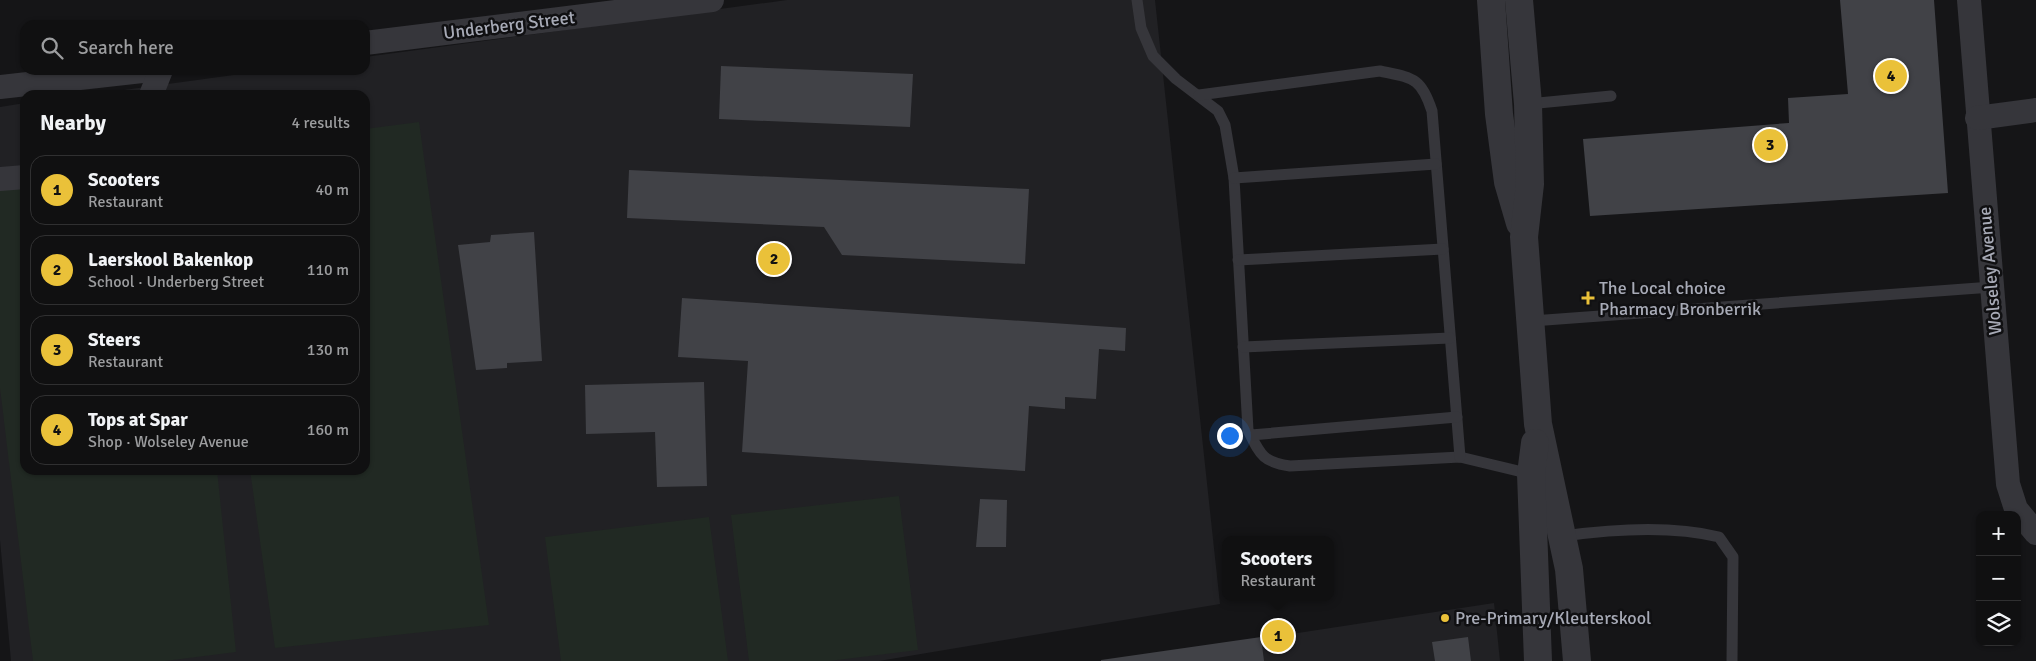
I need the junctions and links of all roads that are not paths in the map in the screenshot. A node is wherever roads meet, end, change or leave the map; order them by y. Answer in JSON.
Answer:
{"nodes":[{"id":1,"x":712,"y":0,"type":"edge"},
{"id":2,"x":1136,"y":0,"type":"edge"},
{"id":3,"x":1491,"y":0,"type":"edge"},
{"id":4,"x":1519,"y":0,"type":"edge"},
{"id":5,"x":1969,"y":0,"type":"edge"},
{"id":6,"x":370,"y":42,"type":"edge"},
{"id":7,"x":109,"y":75,"type":"edge"},
{"id":8,"x":159,"y":75,"type":"edge"},
{"id":9,"x":0,"y":88,"type":"edge"},
{"id":10,"x":153,"y":90,"type":"edge"},
{"id":11,"x":1200,"y":95,"type":"junction"},
{"id":12,"x":1611,"y":96,"type":"dead end"},
{"id":13,"x":1528,"y":104,"type":"junction"},
{"id":14,"x":2036,"y":110,"type":"edge"},
{"id":15,"x":1977,"y":118,"type":"junction"},
{"id":16,"x":1436,"y":164,"type":"junction"},
{"id":17,"x":20,"y":177,"type":"edge"},
{"id":18,"x":1234,"y":178,"type":"junction"},
{"id":19,"x":0,"y":179,"type":"edge"},
{"id":20,"x":1524,"y":237,"type":"junction"},
{"id":21,"x":1443,"y":249,"type":"junction"},
{"id":22,"x":1238,"y":260,"type":"junction"},
{"id":23,"x":1992,"y":287,"type":"junction"},
{"id":24,"x":1532,"y":321,"type":"junction"},
{"id":25,"x":1450,"y":338,"type":"junction"},
{"id":26,"x":1243,"y":347,"type":"junction"},
{"id":27,"x":1456,"y":417,"type":"junction"},
{"id":28,"x":1538,"y":424,"type":"junction"},
{"id":29,"x":1251,"y":435,"type":"junction"},
{"id":30,"x":1460,"y":457,"type":"junction"},
{"id":31,"x":1531,"y":474,"type":"junction"},
{"id":32,"x":2036,"y":532,"type":"edge"},
{"id":33,"x":1564,"y":536,"type":"junction"},
{"id":34,"x":1538,"y":661,"type":"edge"},
{"id":35,"x":1577,"y":661,"type":"edge"},
{"id":36,"x":1732,"y":661,"type":"edge"}],
"edges":[{"from":1,"to":6,"type":"street","name":"Underberg Street"},
{"from":2,"to":11,"type":"lane"},
{"from":3,"to":20,"type":"street"},
{"from":4,"to":13,"type":"street"},
{"from":5,"to":15,"type":"street","name":"Wolseley Avenue"},
{"from":7,"to":9,"type":"street"},
{"from":8,"to":10,"type":"street"},
{"from":11,"to":16,"type":"lane"},
{"from":11,"to":18,"type":"lane"},
{"from":12,"to":13,"type":"lane"},
{"from":13,"to":20,"type":"street"},
{"from":14,"to":15,"type":"street"},
{"from":15,"to":23,"type":"street","name":"Wolseley Avenue"},
{"from":16,"to":18,"type":"lane"},
{"from":16,"to":21,"type":"lane"},
{"from":17,"to":19,"type":"street"},
{"from":18,"to":22,"type":"lane"},
{"from":20,"to":24,"type":"street"},
{"from":21,"to":22,"type":"lane"},
{"from":21,"to":25,"type":"lane"},
{"from":22,"to":26,"type":"lane"},
{"from":23,"to":24,"type":"lane"},
{"from":23,"to":32,"type":"street","name":"Wolseley Avenue"},
{"from":24,"to":28,"type":"street"},
{"from":25,"to":26,"type":"lane"},
{"from":25,"to":27,"type":"lane"},
{"from":26,"to":29,"type":"lane"},
{"from":27,"to":29,"type":"lane"},
{"from":27,"to":30,"type":"lane"},
{"from":28,"to":31,"type":"street"},
{"from":28,"to":33,"type":"street"},
{"from":29,"to":30,"type":"lane"},
{"from":30,"to":31,"type":"lane"},
{"from":31,"to":34,"type":"street"},
{"from":33,"to":35,"type":"street"},
{"from":33,"to":36,"type":"lane"}]}
